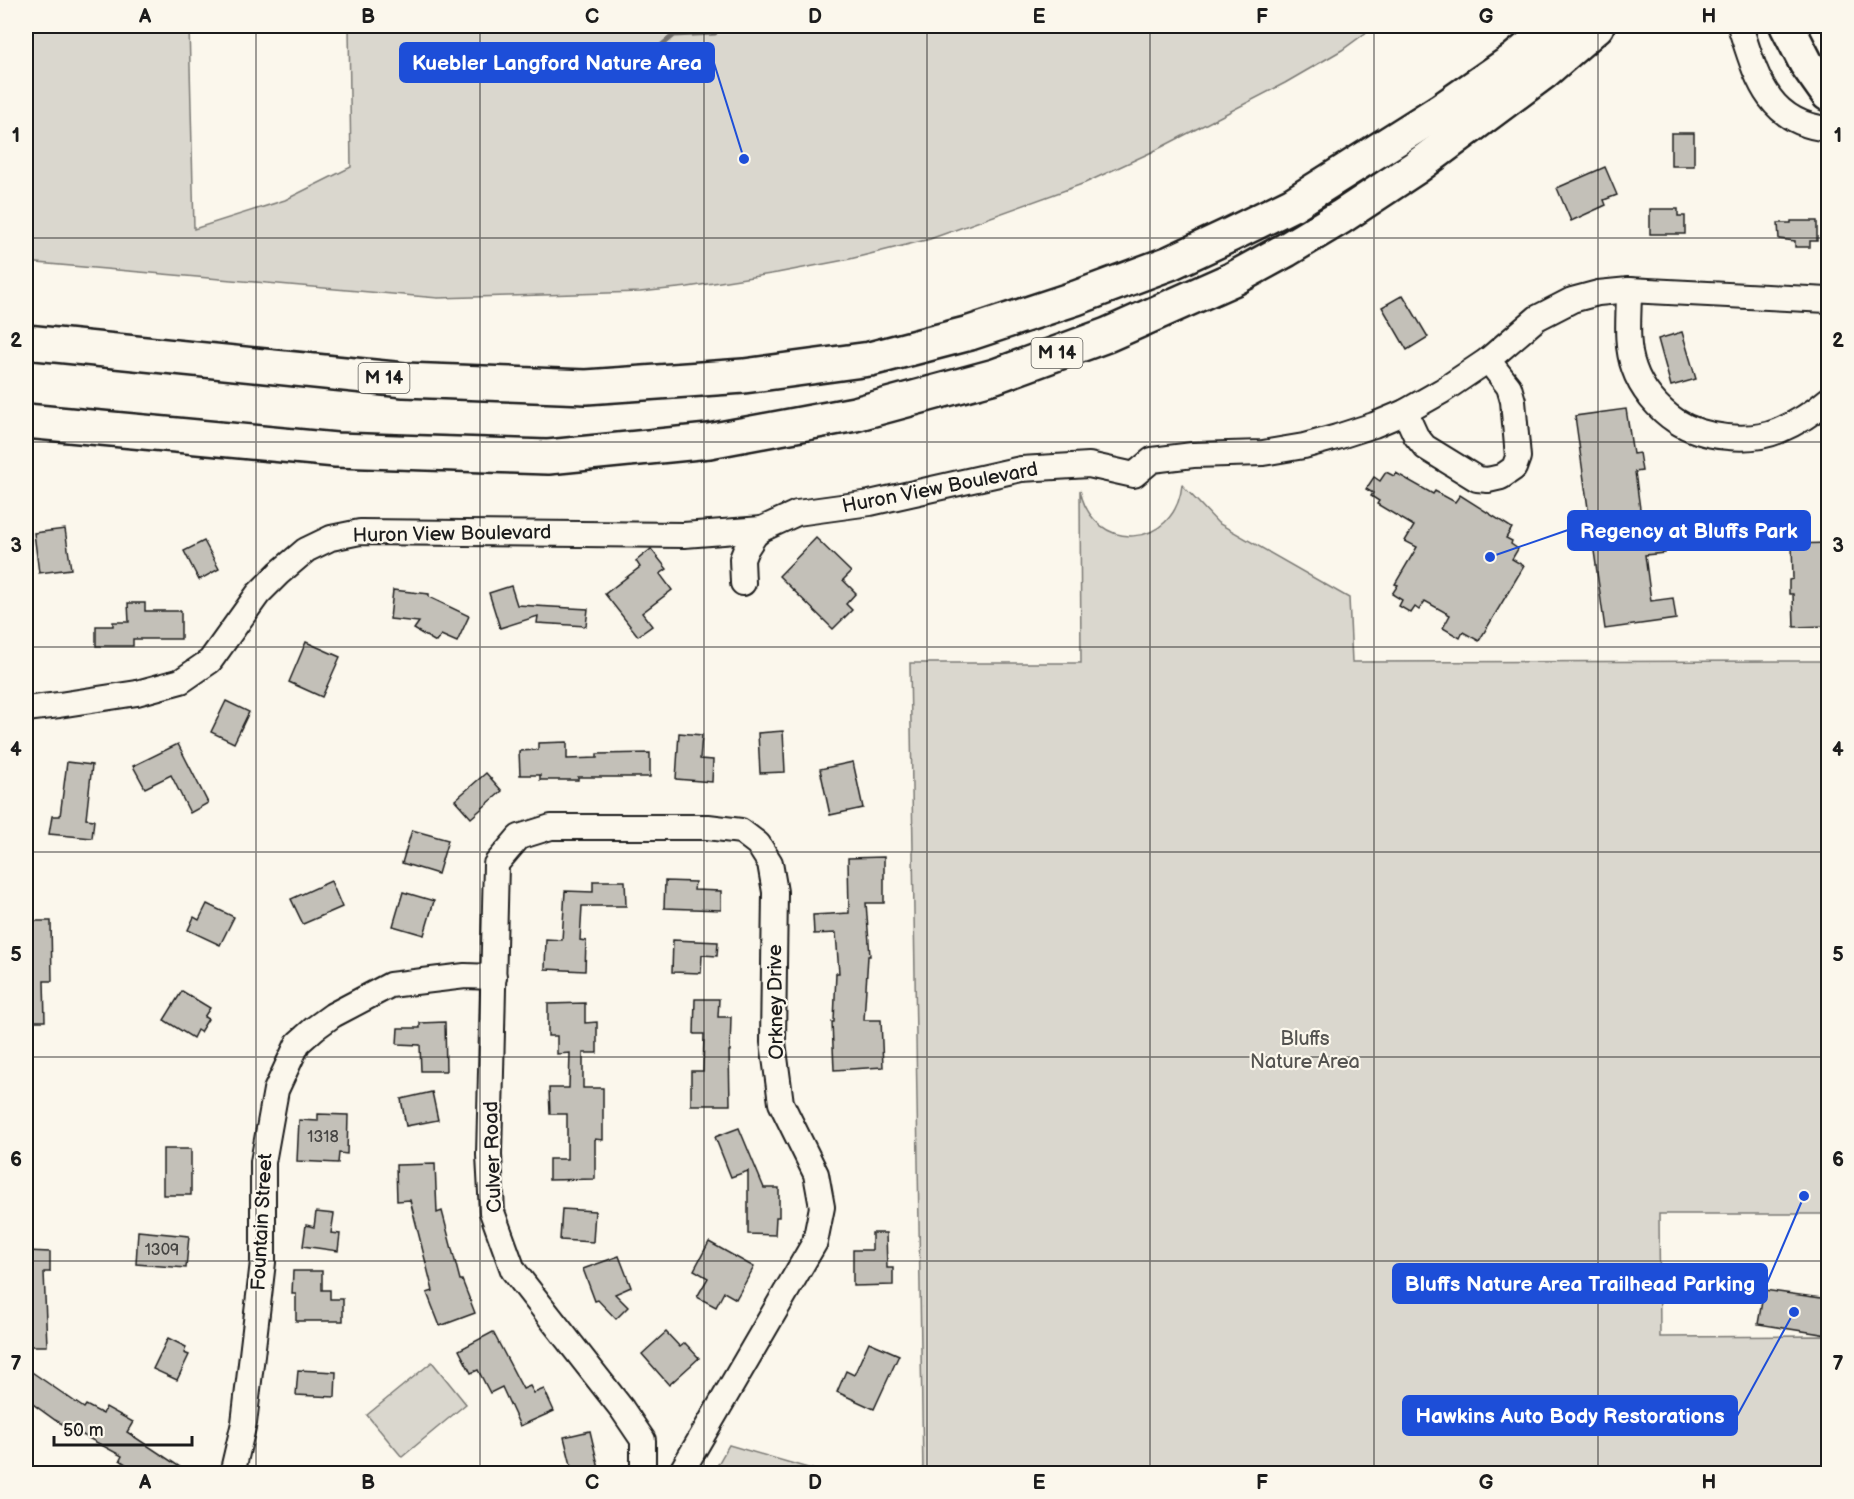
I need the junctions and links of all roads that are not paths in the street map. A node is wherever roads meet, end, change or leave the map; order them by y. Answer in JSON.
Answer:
{"nodes":[{"id":1,"x":1555,"y":26,"type":"edge"},
{"id":2,"x":1597,"y":26,"type":"edge"},
{"id":3,"x":1740,"y":26,"type":"edge"},
{"id":4,"x":1787,"y":26,"type":"edge"},
{"id":5,"x":1828,"y":94,"type":"edge"},
{"id":6,"x":1828,"y":129,"type":"edge"},
{"id":7,"x":1629,"y":290,"type":"junction"},
{"id":8,"x":1828,"y":300,"type":"edge"},
{"id":9,"x":26,"y":342,"type":"edge"},
{"id":10,"x":1488,"y":360,"type":"junction"},
{"id":11,"x":1828,"y":400,"type":"edge"},
{"id":12,"x":1405,"y":412,"type":"junction"},
{"id":13,"x":26,"y":421,"type":"edge"},
{"id":14,"x":762,"y":529,"type":"junction"},
{"id":15,"x":742,"y":583,"type":"dead end"},
{"id":16,"x":26,"y":709,"type":"edge"},
{"id":17,"x":551,"y":826,"type":"joint"},
{"id":18,"x":494,"y":977,"type":"junction"},
{"id":19,"x":232,"y":1473,"type":"edge"},
{"id":20,"x":643,"y":1473,"type":"edge"},
{"id":21,"x":680,"y":1473,"type":"edge"}],
"edges":[{"from":1,"to":9,"type":"highway","number":"M 14"},
{"from":2,"to":13,"type":"highway","number":"M 14"},
{"from":3,"to":6,"type":"street"},
{"from":4,"to":5,"type":"highway"},
{"from":7,"to":8,"type":"street","name":"Huron View Boulevard"},
{"from":7,"to":10,"type":"street","name":"Huron View Boulevard"},
{"from":7,"to":11,"type":"street"},
{"from":10,"to":12,"type":"street","name":"Huron View Boulevard"},
{"from":10,"to":12,"type":"street"},
{"from":12,"to":14,"type":"street","name":"Huron View Boulevard"},
{"from":14,"to":15,"type":"street","name":"Huron View Boulevard"},
{"from":14,"to":16,"type":"street","name":"Huron View Boulevard"},
{"from":17,"to":18,"type":"street","name":"Culver Road"},
{"from":17,"to":21,"type":"street","name":"Orkney Drive"},
{"from":18,"to":19,"type":"street","name":"Fountain Street"},
{"from":18,"to":20,"type":"street","name":"Culver Road"}]}
